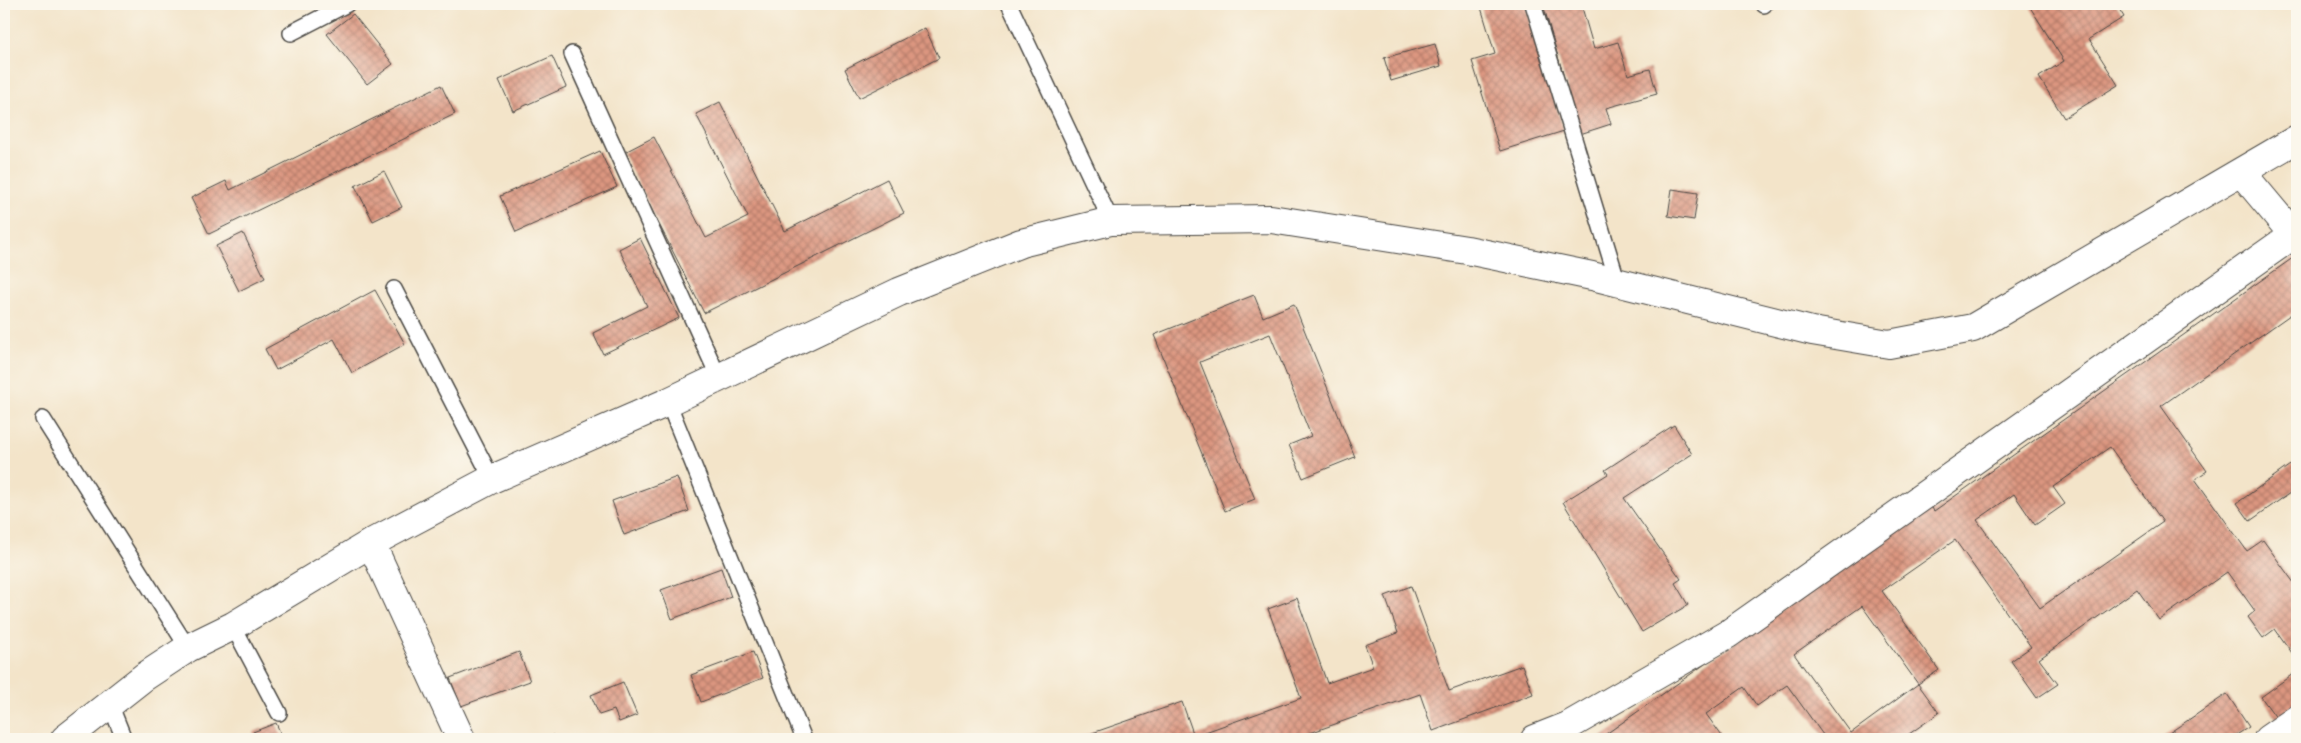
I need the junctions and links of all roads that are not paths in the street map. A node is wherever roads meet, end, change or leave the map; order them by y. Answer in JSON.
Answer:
{"nodes":[{"id":1,"x":346,"y":4,"type":"edge"},
{"id":2,"x":1009,"y":4,"type":"edge"},
{"id":3,"x":1533,"y":4,"type":"edge"},
{"id":4,"x":291,"y":33,"type":"dead end"},
{"id":5,"x":572,"y":54,"type":"dead end"},
{"id":6,"x":2297,"y":139,"type":"edge"},
{"id":7,"x":2242,"y":172,"type":"junction"},
{"id":8,"x":1111,"y":221,"type":"junction"},
{"id":9,"x":2295,"y":237,"type":"edge"},
{"id":10,"x":1618,"y":283,"type":"junction"},
{"id":11,"x":394,"y":289,"type":"dead end"},
{"id":12,"x":720,"y":378,"type":"junction"},
{"id":13,"x":668,"y":402,"type":"junction"},
{"id":14,"x":43,"y":419,"type":"dead end"},
{"id":15,"x":492,"y":479,"type":"junction"},
{"id":16,"x":370,"y":543,"type":"junction"},
{"id":17,"x":233,"y":626,"type":"junction"},
{"id":18,"x":188,"y":648,"type":"junction"},
{"id":19,"x":110,"y":704,"type":"junction"},
{"id":20,"x":279,"y":713,"type":"dead end"},
{"id":21,"x":2297,"y":719,"type":"edge"},
{"id":22,"x":65,"y":739,"type":"edge"},
{"id":23,"x":124,"y":739,"type":"edge"},
{"id":24,"x":461,"y":739,"type":"edge"},
{"id":25,"x":804,"y":739,"type":"edge"},
{"id":26,"x":1535,"y":739,"type":"edge"},
{"id":27,"x":2268,"y":739,"type":"edge"}],
"edges":[{"from":1,"to":4,"type":"lane"},
{"from":2,"to":8,"type":"lane"},
{"from":3,"to":10,"type":"lane"},
{"from":5,"to":12,"type":"lane"},
{"from":6,"to":7,"type":"street"},
{"from":7,"to":9,"type":"street"},
{"from":7,"to":10,"type":"street"},
{"from":8,"to":10,"type":"street"},
{"from":8,"to":12,"type":"street"},
{"from":9,"to":26,"type":"street"},
{"from":11,"to":15,"type":"lane"},
{"from":12,"to":13,"type":"street"},
{"from":13,"to":15,"type":"street"},
{"from":13,"to":25,"type":"lane"},
{"from":14,"to":18,"type":"lane"},
{"from":15,"to":16,"type":"street"},
{"from":16,"to":17,"type":"street"},
{"from":16,"to":24,"type":"street"},
{"from":17,"to":18,"type":"street"},
{"from":17,"to":20,"type":"lane"},
{"from":18,"to":19,"type":"street"},
{"from":19,"to":22,"type":"street"},
{"from":19,"to":23,"type":"lane"},
{"from":21,"to":27,"type":"street"}]}
